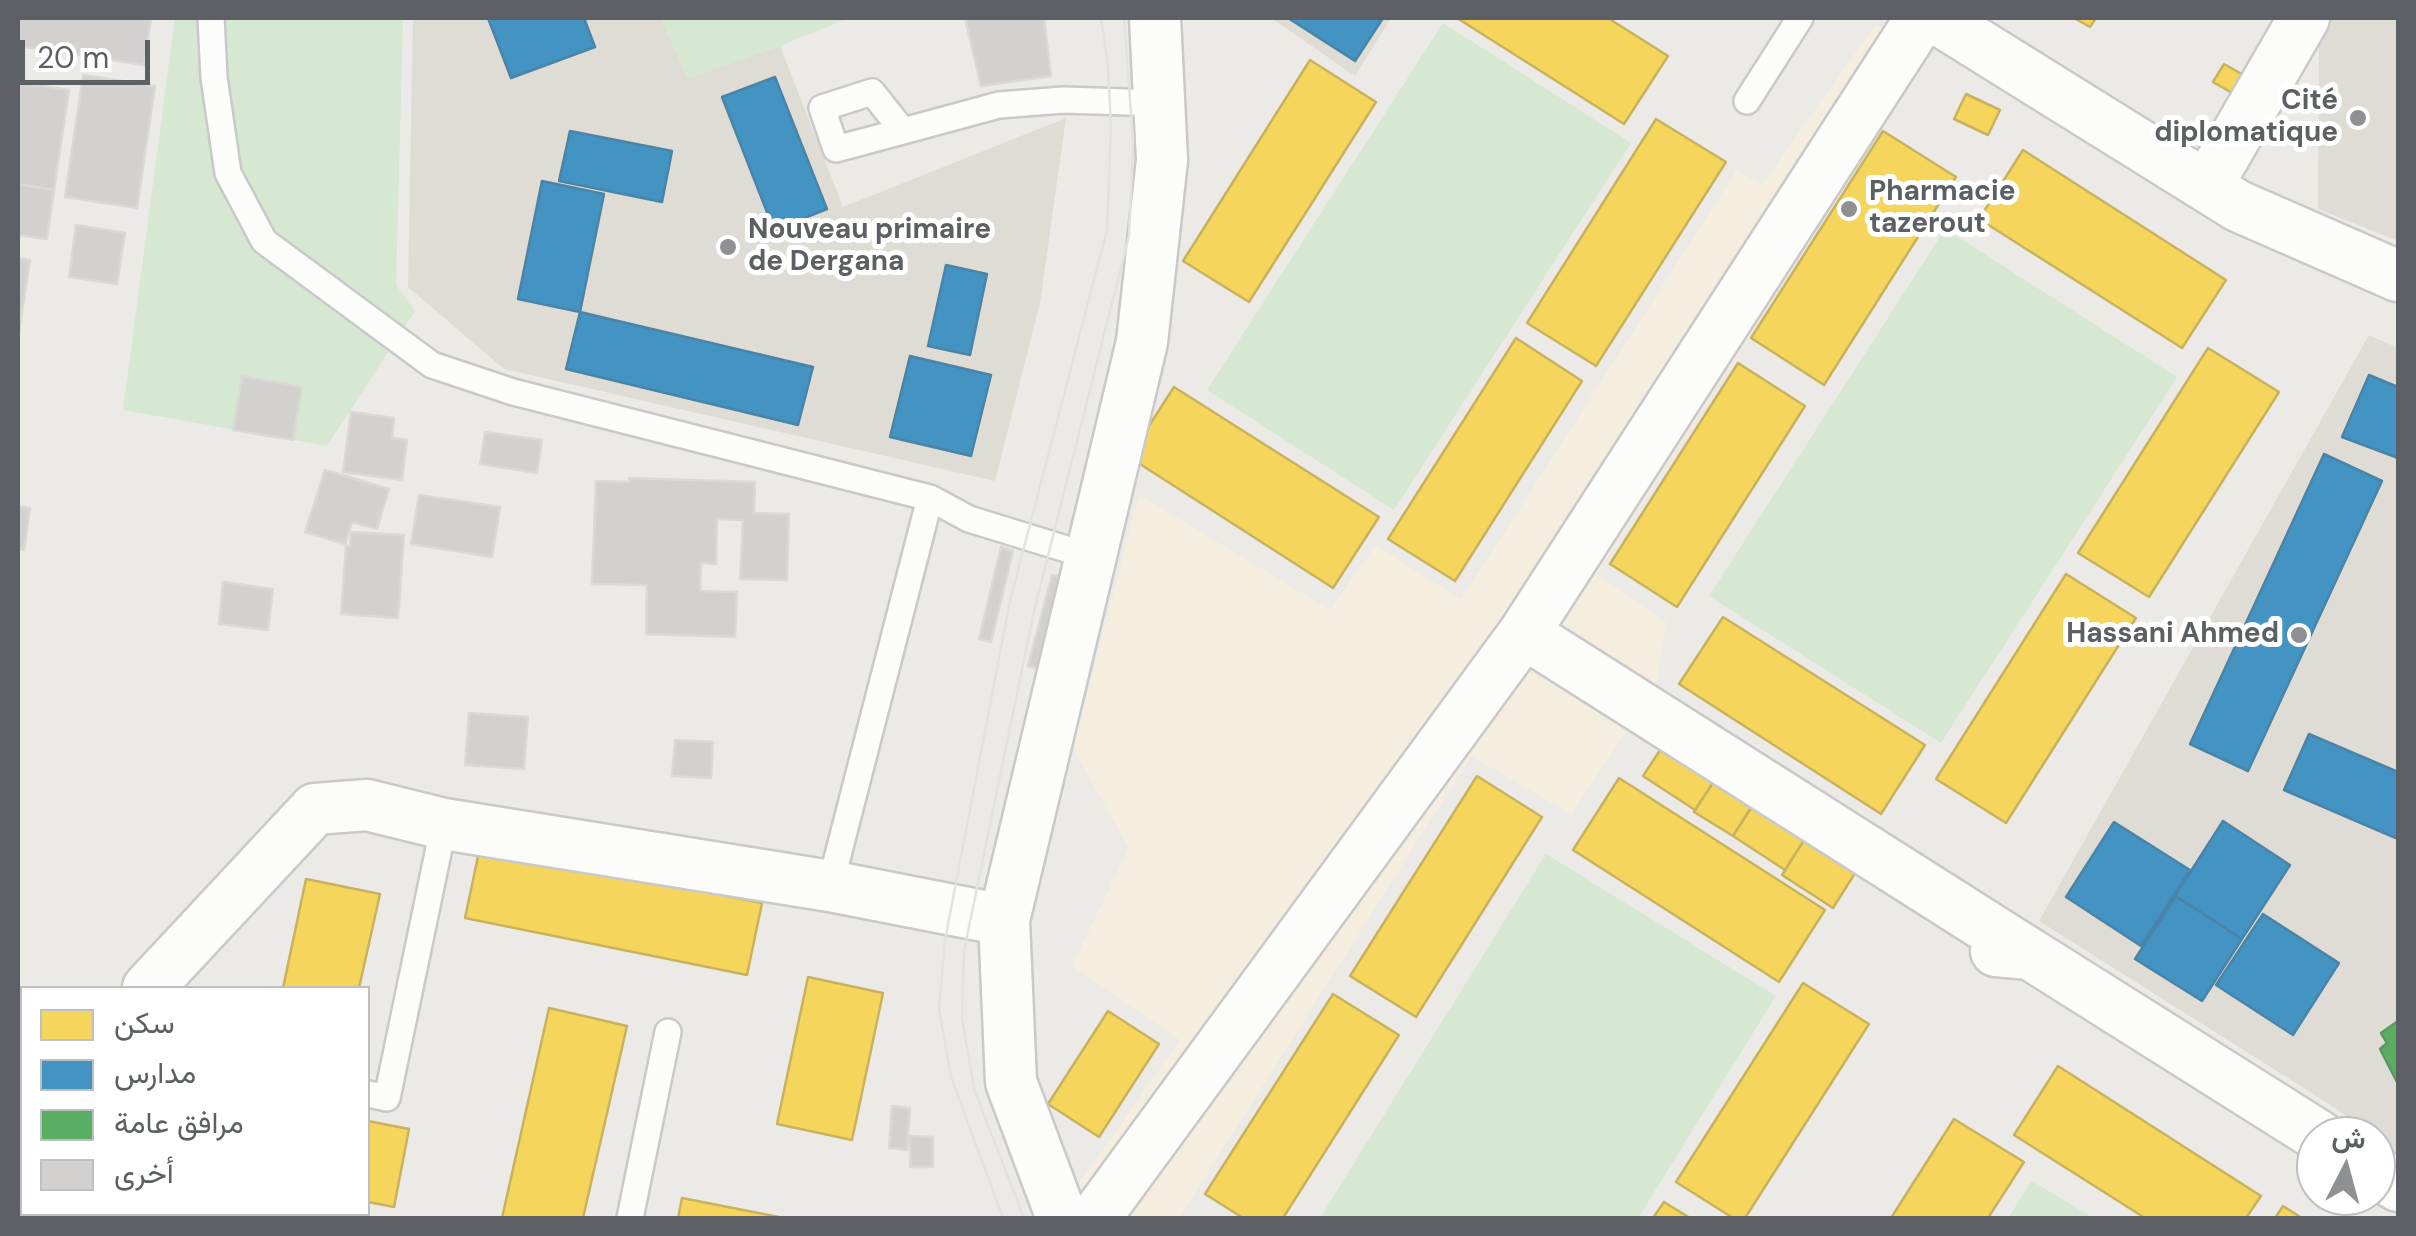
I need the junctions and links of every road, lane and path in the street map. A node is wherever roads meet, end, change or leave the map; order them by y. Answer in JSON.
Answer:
{"nodes":[{"id":1,"x":211,"y":18,"type":"edge"},
{"id":2,"x":1154,"y":18,"type":"edge"},
{"id":3,"x":1800,"y":18,"type":"edge"},
{"id":4,"x":1921,"y":18,"type":"edge"},
{"id":5,"x":1936,"y":18,"type":"edge"},
{"id":6,"x":2304,"y":18,"type":"edge"},
{"id":7,"x":1746,"y":101,"type":"dead end"},
{"id":8,"x":1159,"y":103,"type":"junction"},
{"id":9,"x":903,"y":131,"type":"dead end"},
{"id":10,"x":2206,"y":186,"type":"junction"},
{"id":11,"x":2398,"y":276,"type":"edge"},
{"id":12,"x":930,"y":498,"type":"junction"},
{"id":13,"x":1089,"y":556,"type":"junction"},
{"id":14,"x":1524,"y":633,"type":"junction"},
{"id":15,"x":444,"y":824,"type":"junction"},
{"id":16,"x":830,"y":886,"type":"junction"},
{"id":17,"x":1004,"y":920,"type":"junction"},
{"id":18,"x":150,"y":986,"type":"edge"},
{"id":19,"x":668,"y":1032,"type":"dead end"},
{"id":20,"x":370,"y":1094,"type":"edge"},
{"id":21,"x":2296,"y":1122,"type":"edge"},
{"id":22,"x":630,"y":1218,"type":"edge"},
{"id":23,"x":1062,"y":1218,"type":"edge"},
{"id":24,"x":1095,"y":1218,"type":"edge"}],
"edges":[{"from":1,"to":12,"type":"lane"},
{"from":2,"to":8,"type":"street"},
{"from":3,"to":7,"type":"lane"},
{"from":4,"to":14,"type":"street"},
{"from":5,"to":10,"type":"street"},
{"from":6,"to":10,"type":"street"},
{"from":8,"to":9,"type":"lane"},
{"from":8,"to":13,"type":"street"},
{"from":10,"to":11,"type":"street"},
{"from":12,"to":13,"type":"lane"},
{"from":12,"to":16,"type":"lane"},
{"from":13,"to":17,"type":"street"},
{"from":14,"to":21,"type":"street"},
{"from":14,"to":24,"type":"street"},
{"from":15,"to":16,"type":"street"},
{"from":15,"to":18,"type":"street"},
{"from":15,"to":20,"type":"lane"},
{"from":16,"to":17,"type":"street"},
{"from":17,"to":23,"type":"street"},
{"from":19,"to":22,"type":"lane"}]}
